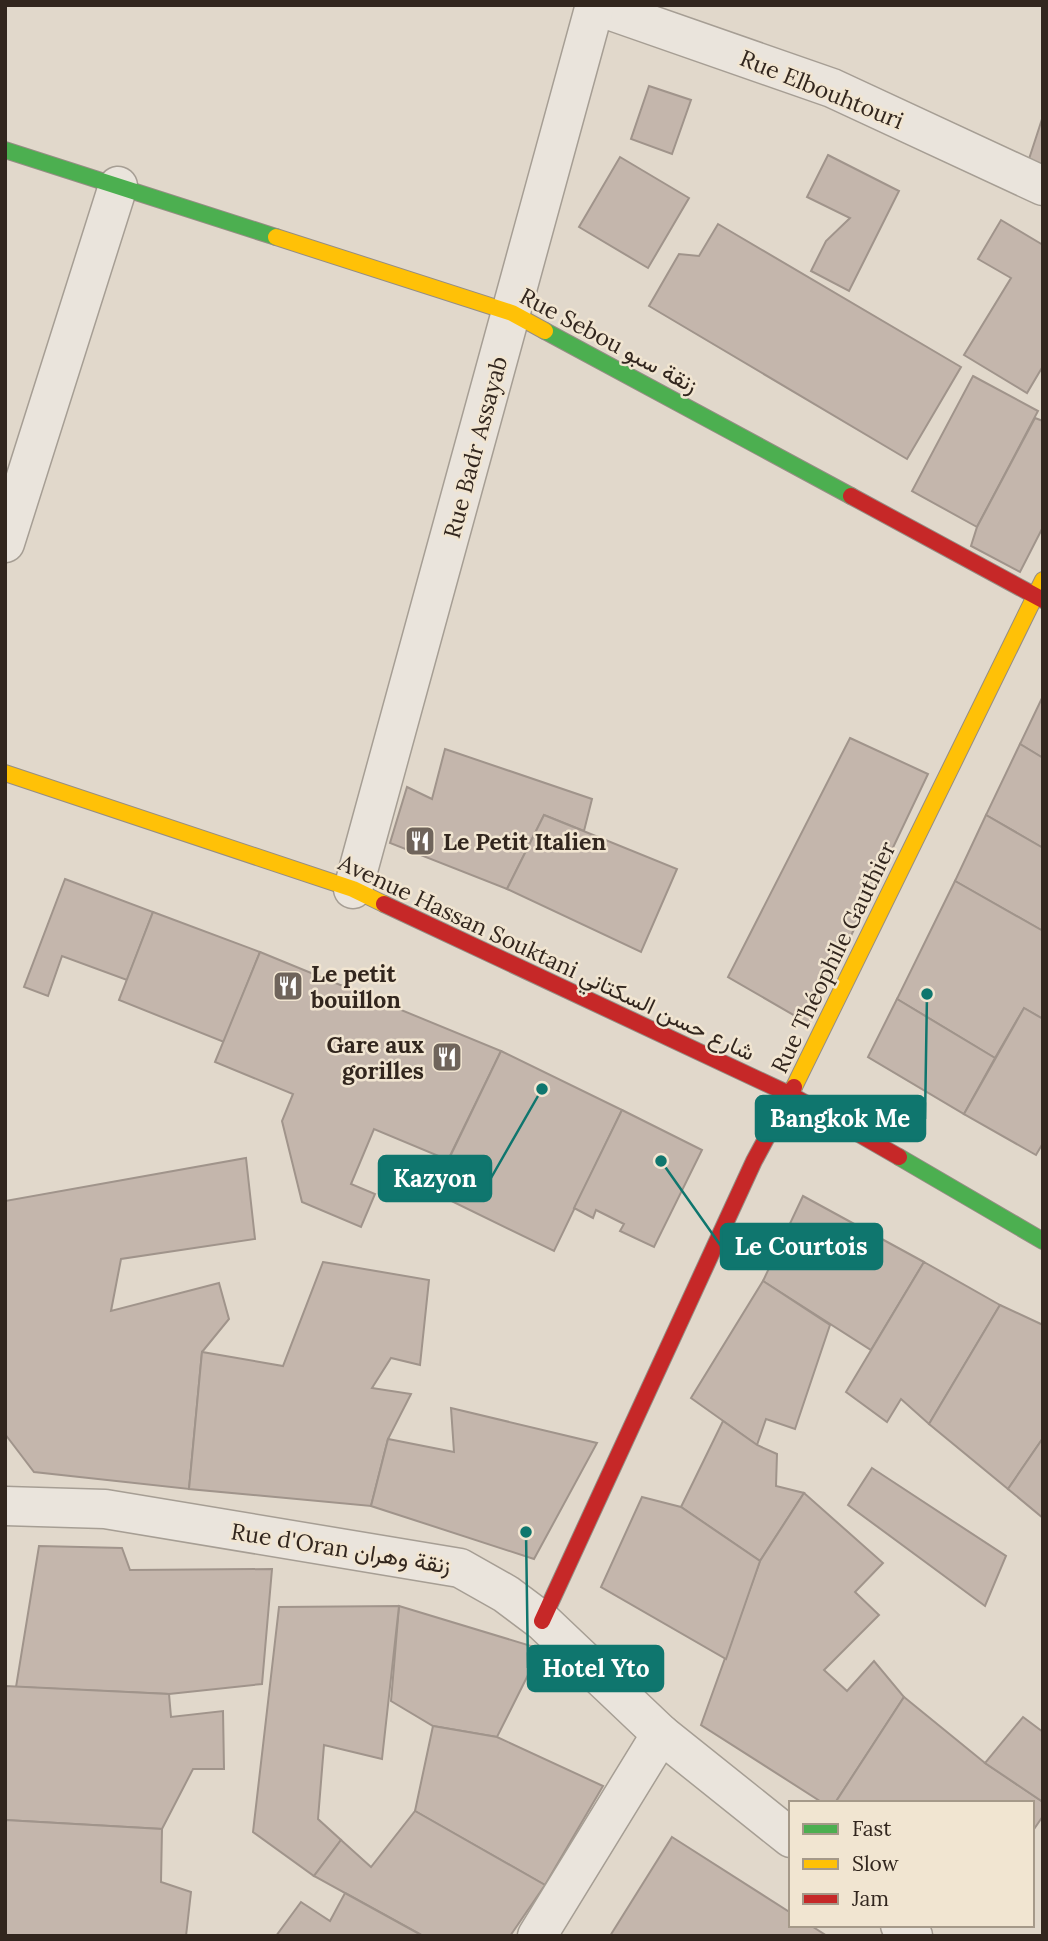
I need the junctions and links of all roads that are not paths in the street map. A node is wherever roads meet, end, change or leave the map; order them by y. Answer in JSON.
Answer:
{"nodes":[{"id":1,"x":594,"y":5,"type":"edge"},
{"id":2,"x":5,"y":150,"type":"edge"},
{"id":3,"x":118,"y":186,"type":"junction"},
{"id":4,"x":1043,"y":186,"type":"edge"},
{"id":5,"x":512,"y":313,"type":"junction"},
{"id":6,"x":5,"y":543,"type":"edge"},
{"id":7,"x":1043,"y":580,"type":"edge"},
{"id":8,"x":1039,"y":598,"type":"edge"},
{"id":9,"x":5,"y":773,"type":"edge"},
{"id":10,"x":353,"y":889,"type":"junction"},
{"id":11,"x":791,"y":1095,"type":"junction"},
{"id":12,"x":1043,"y":1241,"type":"edge"},
{"id":13,"x":5,"y":1506,"type":"edge"},
{"id":14,"x":542,"y":1621,"type":"junction"},
{"id":15,"x":661,"y":1734,"type":"junction"},
{"id":16,"x":789,"y":1836,"type":"edge"},
{"id":17,"x":537,"y":1936,"type":"edge"}],
"edges":[{"from":1,"to":4,"type":"street","name":"Rue Elbouhtouri"},
{"from":1,"to":5,"type":"street","name":"Rue Badr Assayab"},
{"from":2,"to":3,"type":"street","name":"Rue Sebou زنقة سبو"},
{"from":3,"to":5,"type":"street","name":"Rue Sebou زنقة سبو"},
{"from":3,"to":6,"type":"street"},
{"from":5,"to":8,"type":"street","name":"Rue Sebou زنقة سبو"},
{"from":5,"to":10,"type":"street","name":"Rue Badr Assayab"},
{"from":7,"to":8,"type":"street","name":"Rue Théophile Gauthier"},
{"from":8,"to":11,"type":"street","name":"Rue Théophile Gauthier"},
{"from":9,"to":10,"type":"street","name":"Avenue Hassan Souktani شارع حسن السكتاني"},
{"from":10,"to":11,"type":"street","name":"Avenue Hassan Souktani شارع حسن السكتاني"},
{"from":11,"to":12,"type":"street","name":"Avenue Hassan Souktani شارع حسن السكتاني"},
{"from":11,"to":14,"type":"street","name":"Rue Théophile Gauthier"},
{"from":13,"to":14,"type":"street","name":"Rue d'Oran زنقة وهران"},
{"from":14,"to":15,"type":"street","name":"Rue d'Oran زنقة وهران"},
{"from":15,"to":16,"type":"street","name":"Rue d'Oran زنقة وهران"},
{"from":15,"to":17,"type":"street"}]}
